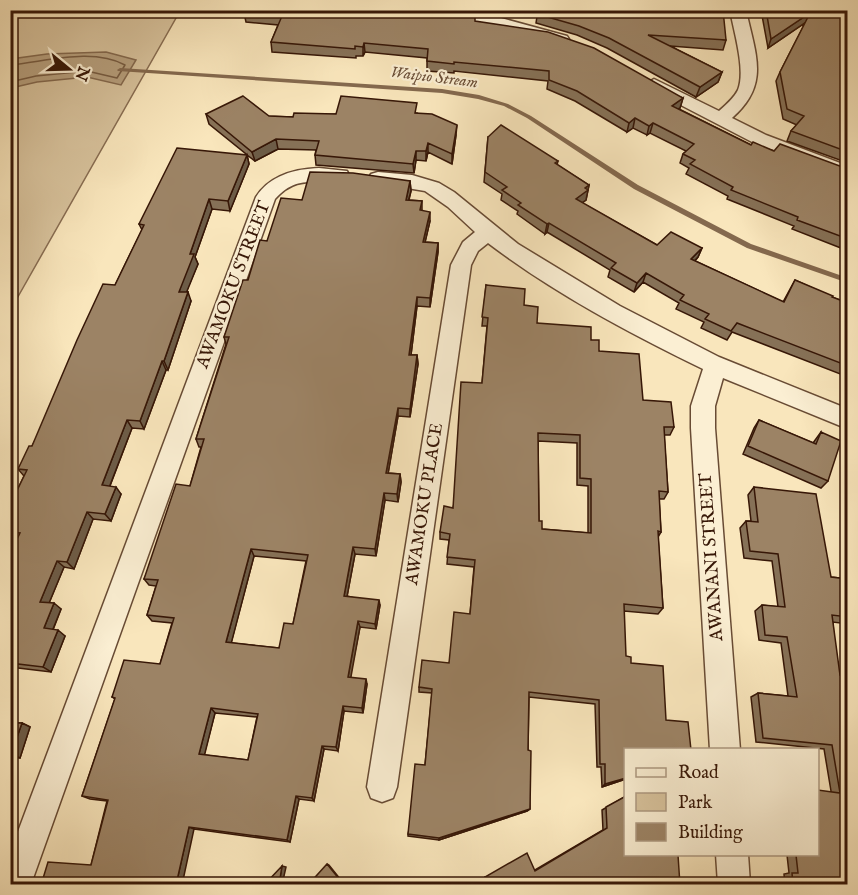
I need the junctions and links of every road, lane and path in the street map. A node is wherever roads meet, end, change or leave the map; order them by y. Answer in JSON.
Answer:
{"nodes":[{"id":1,"x":738,"y":10,"type":"edge"},
{"id":2,"x":424,"y":16,"type":"edge"},
{"id":3,"x":580,"y":45,"type":"edge"},
{"id":4,"x":639,"y":75,"type":"edge"},
{"id":5,"x":720,"y":119,"type":"junction"},
{"id":6,"x":848,"y":173,"type":"edge"},
{"id":7,"x":488,"y":232,"type":"junction"},
{"id":8,"x":715,"y":367,"type":"junction"},
{"id":9,"x":848,"y":419,"type":"edge"},
{"id":10,"x":725,"y":748,"type":"edge"},
{"id":11,"x":382,"y":787,"type":"dead end"},
{"id":12,"x":732,"y":856,"type":"edge"},
{"id":13,"x":15,"y":885,"type":"edge"},
{"id":14,"x":734,"y":885,"type":"edge"}],
"edges":[{"from":1,"to":5,"type":"street"},
{"from":2,"to":3,"type":"street"},
{"from":4,"to":5,"type":"street"},
{"from":5,"to":6,"type":"street"},
{"from":7,"to":8,"type":"street","name":"AWAMOKU STREET"},
{"from":7,"to":11,"type":"street","name":"AWAMOKU PLACE"},
{"from":7,"to":13,"type":"street","name":"AWAMOKU STREET"},
{"from":8,"to":9,"type":"street","name":"AWAMOKU STREET"},
{"from":8,"to":10,"type":"street","name":"AWANANI STREET"},
{"from":12,"to":14,"type":"street"}]}
